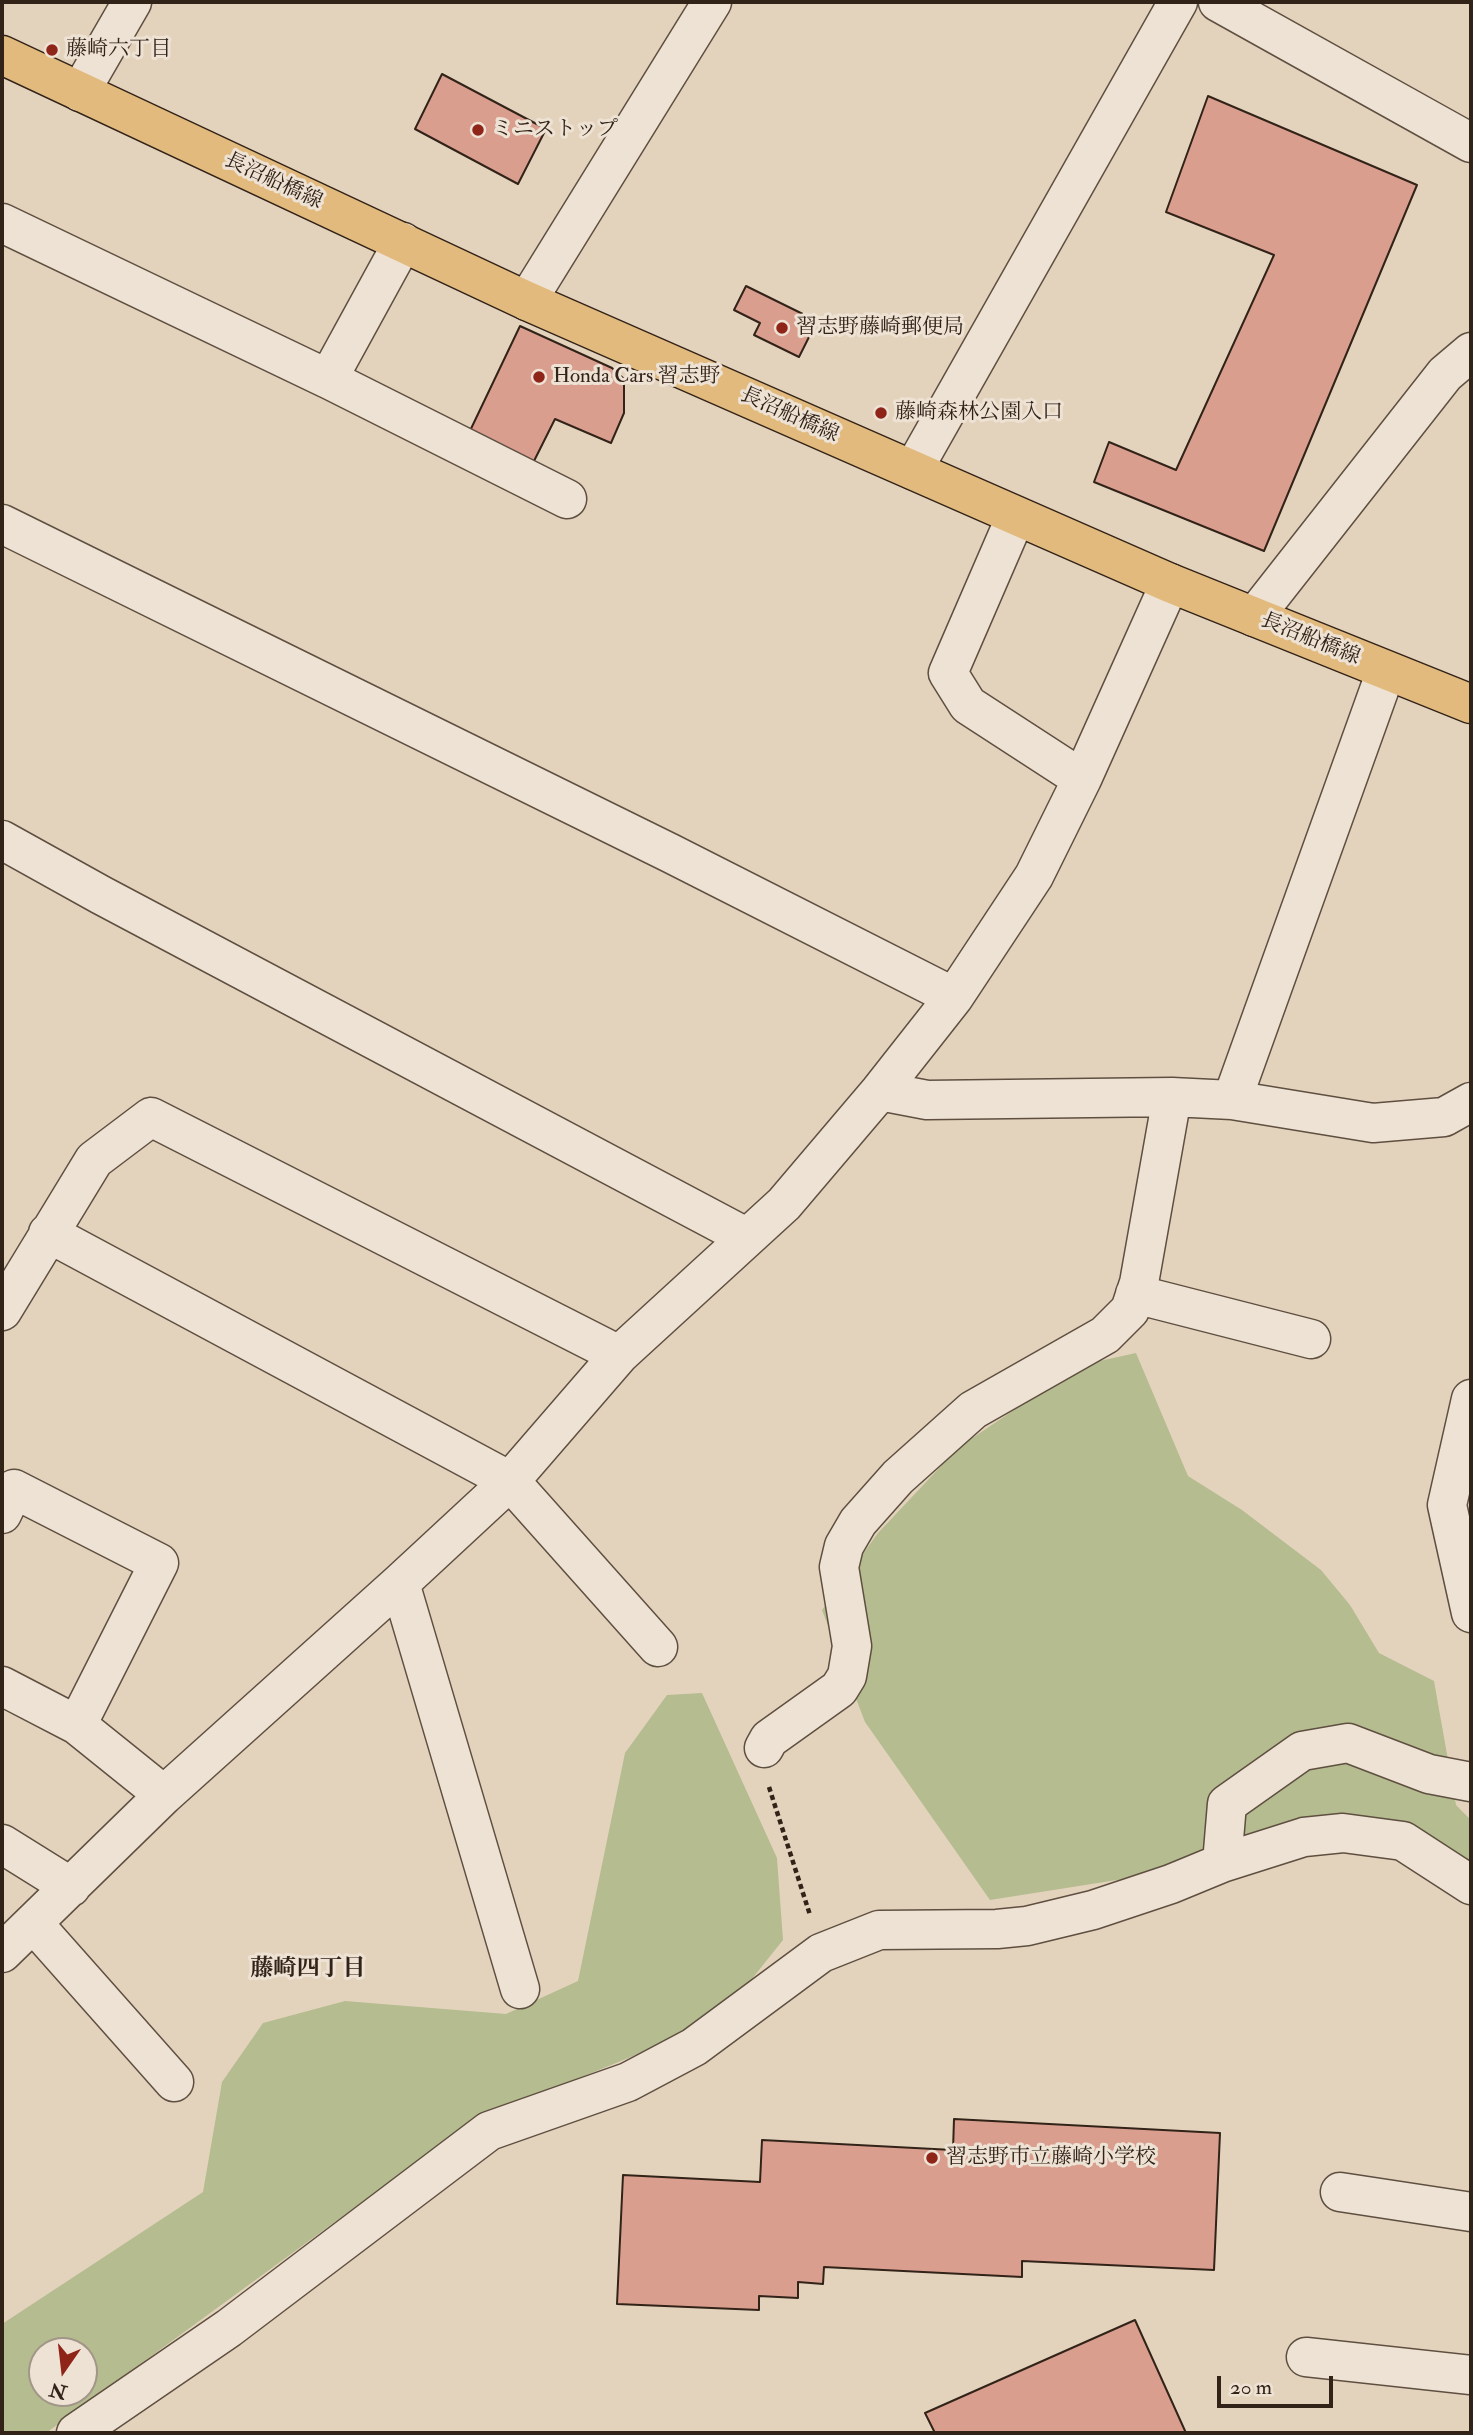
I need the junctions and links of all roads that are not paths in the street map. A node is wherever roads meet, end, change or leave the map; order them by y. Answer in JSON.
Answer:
{"nodes":[{"id":1,"x":132,"y":2,"type":"edge"},
{"id":2,"x":712,"y":2,"type":"edge"},
{"id":3,"x":1178,"y":2,"type":"edge"},
{"id":4,"x":1218,"y":2,"type":"edge"},
{"id":5,"x":2,"y":55,"type":"edge"},
{"id":6,"x":80,"y":92,"type":"junction"},
{"id":7,"x":1471,"y":143,"type":"edge"},
{"id":8,"x":2,"y":223,"type":"edge"},
{"id":9,"x":402,"y":242,"type":"junction"},
{"id":10,"x":527,"y":301,"type":"junction"},
{"id":11,"x":1471,"y":352,"type":"edge"},
{"id":12,"x":328,"y":379,"type":"junction"},
{"id":13,"x":912,"y":470,"type":"junction"},
{"id":14,"x":567,"y":499,"type":"dead end"},
{"id":15,"x":1017,"y":516,"type":"junction"},
{"id":16,"x":2,"y":524,"type":"edge"},
{"id":17,"x":1170,"y":583,"type":"junction"},
{"id":18,"x":1254,"y":617,"type":"junction"},
{"id":19,"x":1386,"y":671,"type":"junction"},
{"id":20,"x":1468,"y":694,"type":"edge"},
{"id":21,"x":1082,"y":779,"type":"junction"},
{"id":22,"x":2,"y":840,"type":"edge"},
{"id":23,"x":954,"y":997,"type":"junction"},
{"id":24,"x":880,"y":1091,"type":"junction"},
{"id":25,"x":1172,"y":1097,"type":"junction"},
{"id":26,"x":1232,"y":1100,"type":"junction"},
{"id":27,"x":1471,"y":1102,"type":"edge"},
{"id":28,"x":48,"y":1233,"type":"junction"},
{"id":29,"x":746,"y":1237,"type":"junction"},
{"id":30,"x":1135,"y":1294,"type":"junction"},
{"id":31,"x":2,"y":1311,"type":"edge"},
{"id":32,"x":1311,"y":1339,"type":"dead end"},
{"id":33,"x":619,"y":1355,"type":"junction"},
{"id":34,"x":1471,"y":1399,"type":"edge"},
{"id":35,"x":510,"y":1481,"type":"junction"},
{"id":36,"x":2,"y":1514,"type":"edge"},
{"id":37,"x":400,"y":1583,"type":"junction"},
{"id":38,"x":1471,"y":1613,"type":"edge"},
{"id":39,"x":657,"y":1647,"type":"dead end"},
{"id":40,"x":2,"y":1686,"type":"edge"},
{"id":41,"x":77,"y":1725,"type":"junction"},
{"id":42,"x":764,"y":1748,"type":"road end"},
{"id":43,"x":1471,"y":1782,"type":"edge"},
{"id":44,"x":164,"y":1796,"type":"junction"},
{"id":45,"x":2,"y":1844,"type":"edge"},
{"id":46,"x":1222,"y":1863,"type":"junction"},
{"id":47,"x":1471,"y":1885,"type":"edge"},
{"id":48,"x":71,"y":1887,"type":"junction"},
{"id":49,"x":33,"y":1923,"type":"junction"},
{"id":50,"x":2,"y":1953,"type":"edge"},
{"id":51,"x":520,"y":1989,"type":"dead end"},
{"id":52,"x":174,"y":2082,"type":"dead end"},
{"id":53,"x":1340,"y":2192,"type":"dead end"},
{"id":54,"x":1471,"y":2212,"type":"edge"},
{"id":55,"x":1306,"y":2357,"type":"dead end"},
{"id":56,"x":1471,"y":2375,"type":"edge"},
{"id":57,"x":76,"y":2433,"type":"edge"}],
"edges":[{"from":1,"to":6,"type":"street"},
{"from":2,"to":10,"type":"street"},
{"from":3,"to":13,"type":"street"},
{"from":4,"to":7,"type":"street"},
{"from":5,"to":6,"type":"main road","name":"長沼船橋線"},
{"from":6,"to":9,"type":"main road","name":"長沼船橋線"},
{"from":8,"to":12,"type":"street"},
{"from":9,"to":10,"type":"main road","name":"長沼船橋線"},
{"from":9,"to":12,"type":"street"},
{"from":10,"to":13,"type":"main road","name":"長沼船橋線"},
{"from":11,"to":18,"type":"street"},
{"from":12,"to":14,"type":"street"},
{"from":13,"to":15,"type":"main road","name":"長沼船橋線"},
{"from":15,"to":17,"type":"main road","name":"長沼船橋線"},
{"from":15,"to":21,"type":"street"},
{"from":16,"to":23,"type":"street"},
{"from":17,"to":18,"type":"main road","name":"長沼船橋線"},
{"from":17,"to":21,"type":"street"},
{"from":18,"to":19,"type":"main road","name":"長沼船橋線"},
{"from":19,"to":20,"type":"main road","name":"長沼船橋線"},
{"from":19,"to":26,"type":"street"},
{"from":21,"to":23,"type":"street"},
{"from":22,"to":29,"type":"street"},
{"from":23,"to":24,"type":"street"},
{"from":24,"to":25,"type":"street"},
{"from":24,"to":29,"type":"street"},
{"from":25,"to":26,"type":"street"},
{"from":25,"to":30,"type":"street"},
{"from":26,"to":27,"type":"street"},
{"from":28,"to":31,"type":"street"},
{"from":28,"to":33,"type":"street"},
{"from":28,"to":35,"type":"street"},
{"from":29,"to":33,"type":"street"},
{"from":30,"to":32,"type":"street"},
{"from":30,"to":42,"type":"street"},
{"from":33,"to":35,"type":"street"},
{"from":34,"to":38,"type":"street"},
{"from":35,"to":37,"type":"street"},
{"from":35,"to":39,"type":"street"},
{"from":36,"to":41,"type":"street"},
{"from":37,"to":44,"type":"street"},
{"from":37,"to":51,"type":"street"},
{"from":40,"to":41,"type":"street"},
{"from":41,"to":44,"type":"street"},
{"from":43,"to":46,"type":"street"},
{"from":44,"to":48,"type":"street"},
{"from":45,"to":48,"type":"street"},
{"from":46,"to":47,"type":"street"},
{"from":46,"to":57,"type":"street"},
{"from":48,"to":49,"type":"street"},
{"from":49,"to":50,"type":"street"},
{"from":49,"to":52,"type":"street"},
{"from":53,"to":54,"type":"street"},
{"from":55,"to":56,"type":"street"}]}
